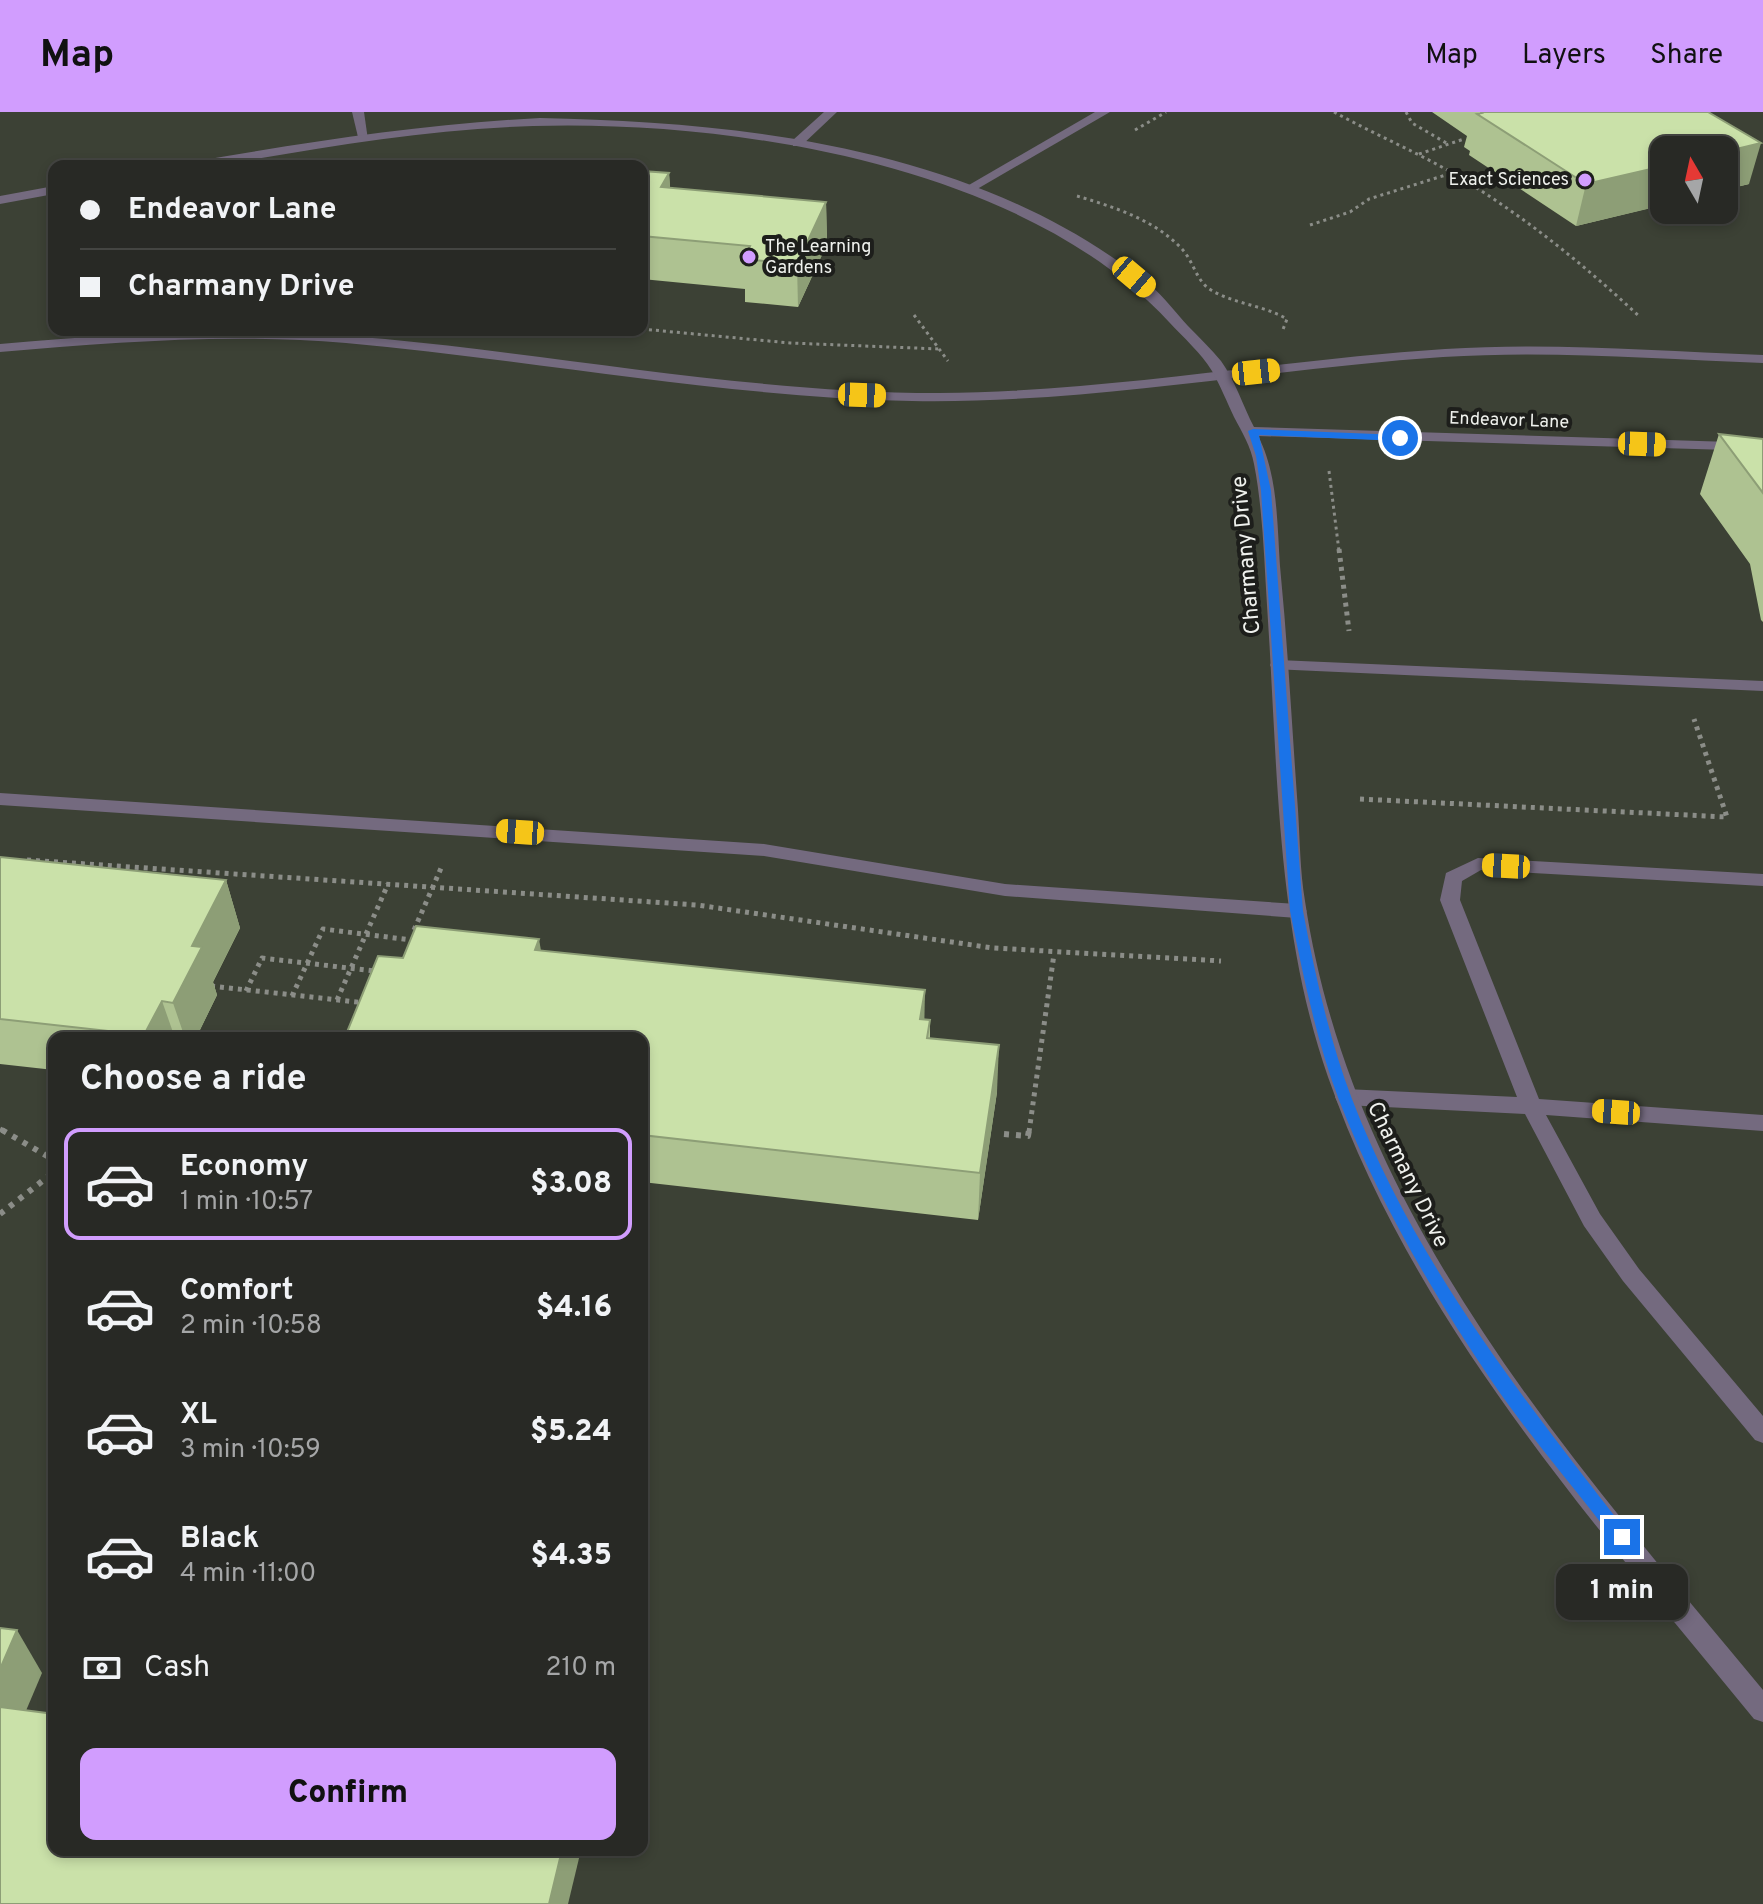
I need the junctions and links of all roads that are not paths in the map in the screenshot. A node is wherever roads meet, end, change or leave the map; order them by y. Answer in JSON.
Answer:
{"nodes":[{"id":1,"x":358,"y":112,"type":"edge"},
{"id":2,"x":831,"y":112,"type":"edge"},
{"id":3,"x":1104,"y":112,"type":"edge"},
{"id":4,"x":364,"y":137,"type":"junction"},
{"id":5,"x":797,"y":143,"type":"junction"},
{"id":6,"x":228,"y":160,"type":"edge"},
{"id":7,"x":968,"y":189,"type":"junction"},
{"id":8,"x":48,"y":191,"type":"edge"},
{"id":9,"x":0,"y":200,"type":"edge"},
{"id":10,"x":236,"y":336,"type":"edge"},
{"id":11,"x":290,"y":336,"type":"edge"},
{"id":12,"x":0,"y":348,"type":"edge"},
{"id":13,"x":1763,"y":359,"type":"edge"},
{"id":14,"x":1226,"y":376,"type":"junction"},
{"id":15,"x":1253,"y":431,"type":"junction"},
{"id":16,"x":1763,"y":447,"type":"edge"},
{"id":17,"x":1278,"y":665,"type":"junction"},
{"id":18,"x":1763,"y":686,"type":"edge"},
{"id":19,"x":0,"y":799,"type":"edge"},
{"id":20,"x":1763,"y":880,"type":"edge"},
{"id":21,"x":1297,"y":911,"type":"junction"},
{"id":22,"x":1345,"y":1097,"type":"junction"},
{"id":23,"x":1531,"y":1106,"type":"junction"},
{"id":24,"x":1763,"y":1123,"type":"edge"},
{"id":25,"x":1763,"y":1433,"type":"edge"},
{"id":26,"x":1763,"y":1710,"type":"edge"}],
"edges":[{"from":1,"to":4,"type":"street"},
{"from":2,"to":5,"type":"street"},
{"from":3,"to":7,"type":"street"},
{"from":4,"to":5,"type":"street","name":"Charmany Drive"},
{"from":4,"to":6,"type":"street","name":"Charmany Drive"},
{"from":5,"to":7,"type":"street","name":"Charmany Drive"},
{"from":7,"to":14,"type":"street","name":"Charmany Drive"},
{"from":8,"to":9,"type":"street"},
{"from":10,"to":12,"type":"street"},
{"from":11,"to":14,"type":"street"},
{"from":13,"to":14,"type":"street"},
{"from":14,"to":15,"type":"street","name":"Charmany Drive"},
{"from":15,"to":16,"type":"street","name":"Endeavor Lane"},
{"from":15,"to":17,"type":"street","name":"Charmany Drive"},
{"from":17,"to":18,"type":"street"},
{"from":17,"to":21,"type":"street","name":"Charmany Drive"},
{"from":19,"to":21,"type":"street"},
{"from":20,"to":23,"type":"street"},
{"from":21,"to":22,"type":"street","name":"Charmany Drive"},
{"from":22,"to":23,"type":"street"},
{"from":22,"to":26,"type":"street","name":"Charmany Drive"},
{"from":23,"to":24,"type":"street"},
{"from":23,"to":25,"type":"street"}]}
